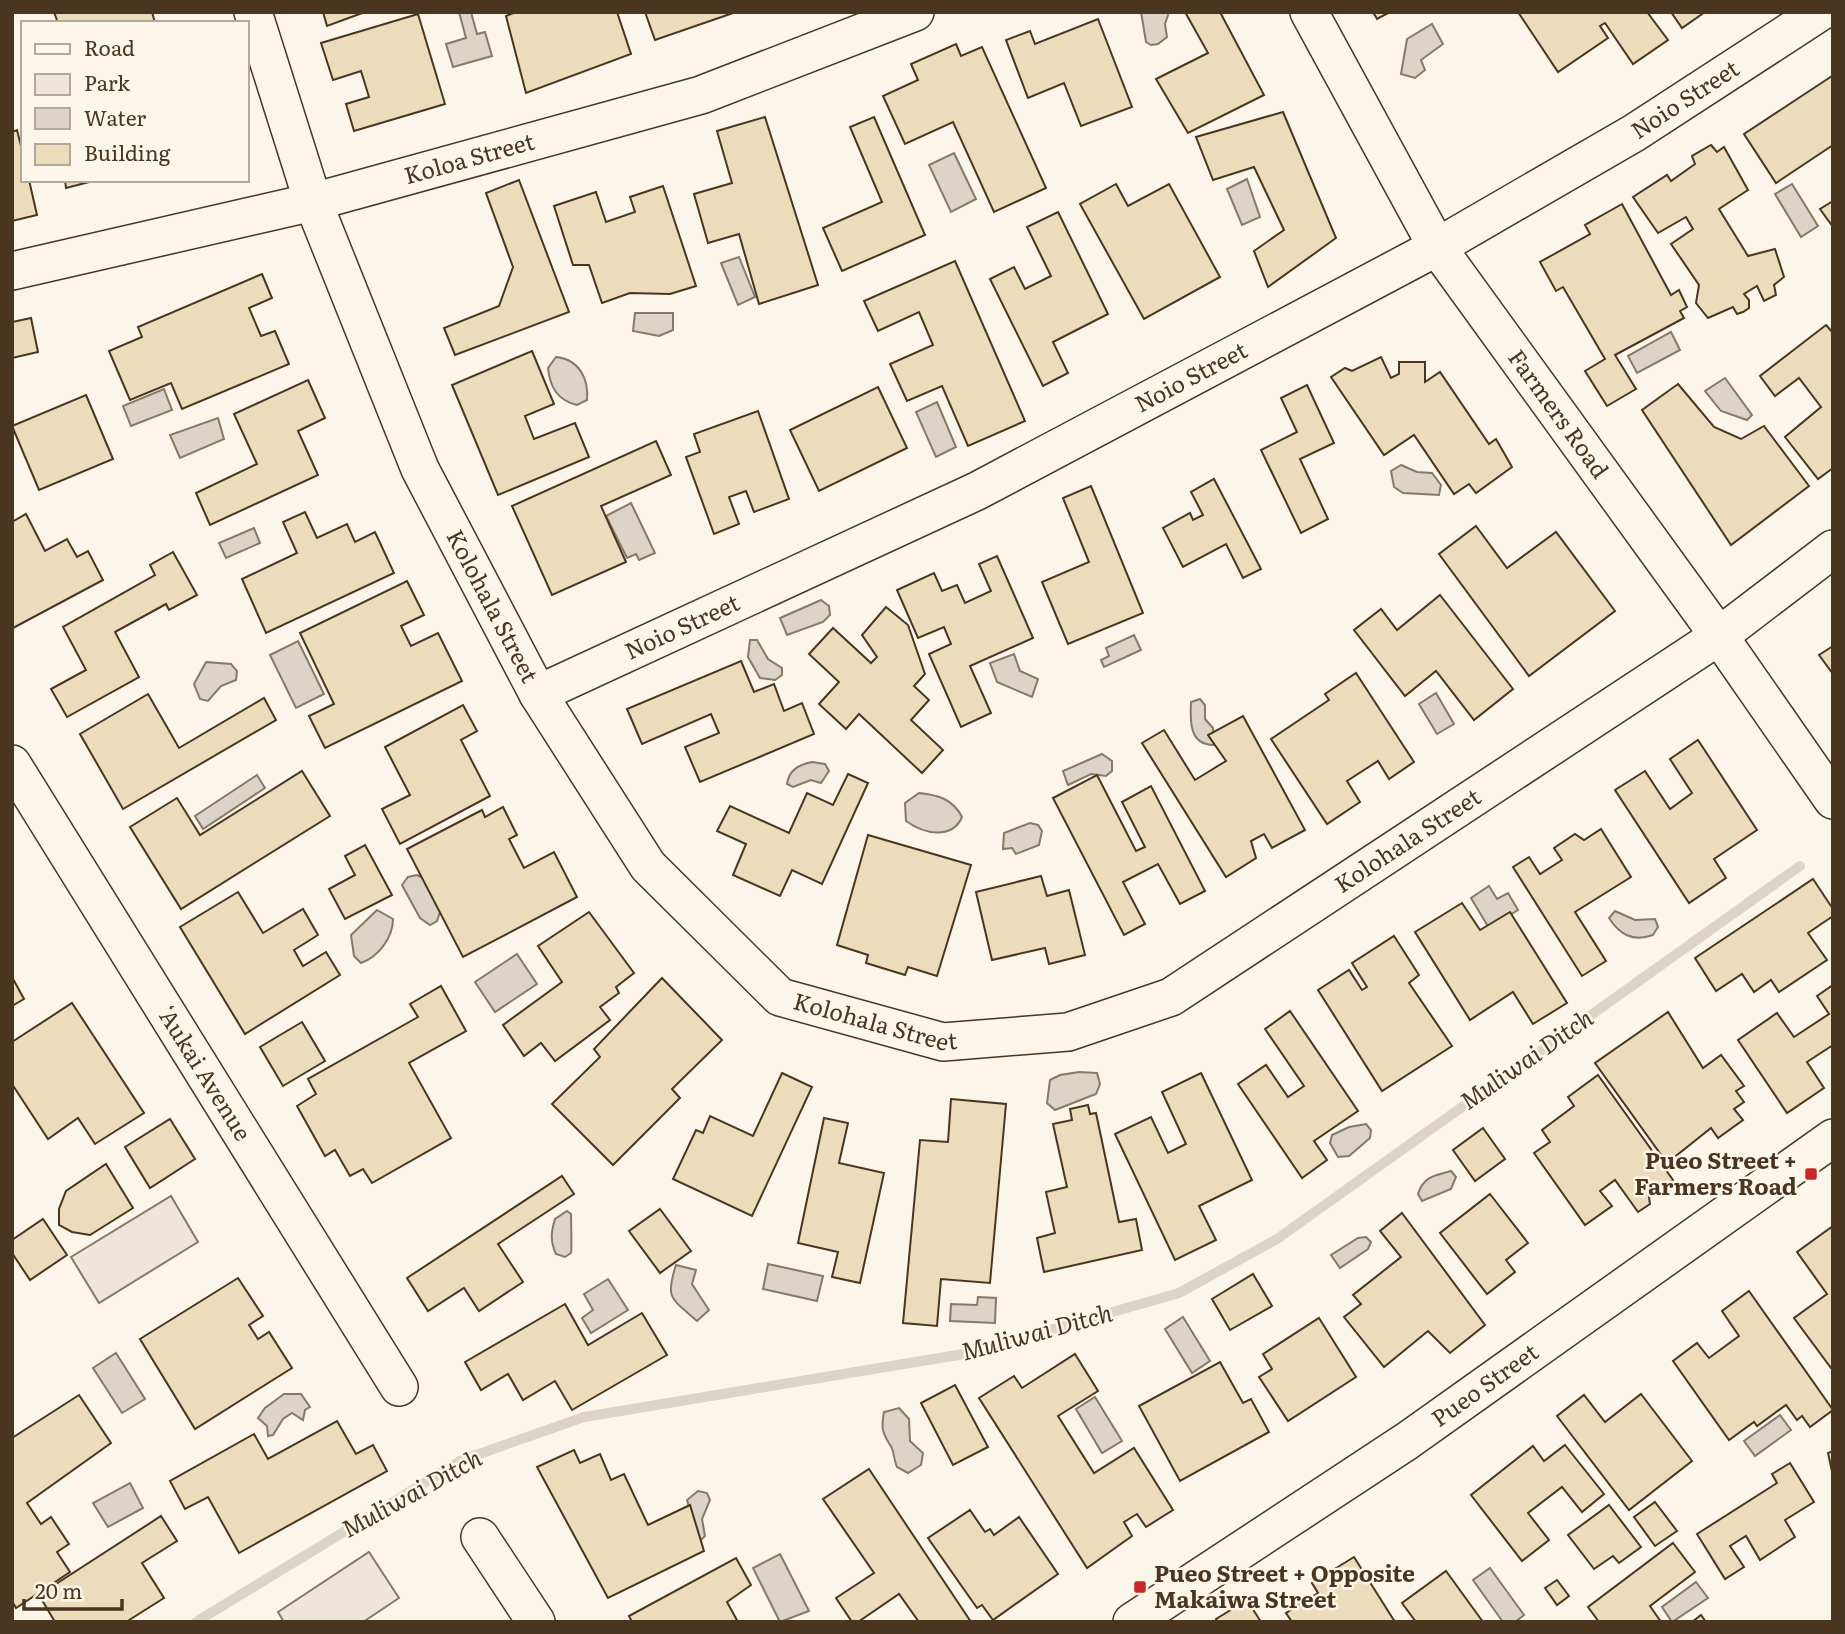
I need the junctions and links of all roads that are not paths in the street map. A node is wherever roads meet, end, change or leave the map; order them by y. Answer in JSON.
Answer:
{"nodes":[{"id":1,"x":253,"y":12,"type":"edge"},
{"id":2,"x":915,"y":12,"type":"edge"},
{"id":3,"x":1309,"y":12,"type":"edge"},
{"id":4,"x":1820,"y":12,"type":"edge"},
{"id":5,"x":313,"y":202,"type":"junction"},
{"id":6,"x":1437,"y":247,"type":"junction"},
{"id":7,"x":12,"y":271,"type":"edge"},
{"id":8,"x":1833,"y":549,"type":"edge"},
{"id":9,"x":1719,"y":636,"type":"junction"},
{"id":10,"x":538,"y":694,"type":"junction"},
{"id":11,"x":12,"y":764,"type":"edge"},
{"id":12,"x":1833,"y":800,"type":"edge"},
{"id":13,"x":1833,"y":1138,"type":"edge"},
{"id":14,"x":398,"y":1387,"type":"dead end"},
{"id":15,"x":480,"y":1537,"type":"dead end"},
{"id":16,"x":536,"y":1622,"type":"edge"},
{"id":17,"x":1132,"y":1622,"type":"edge"}],
"edges":[{"from":1,"to":5,"type":"street","name":"Kolohala Street"},
{"from":2,"to":5,"type":"street","name":"Koloa Street"},
{"from":3,"to":6,"type":"street","name":"Farmers Road"},
{"from":4,"to":6,"type":"street","name":"Noio Street"},
{"from":5,"to":7,"type":"street","name":"Koloa Street"},
{"from":5,"to":10,"type":"street","name":"Kolohala Street"},
{"from":6,"to":9,"type":"street","name":"Farmers Road"},
{"from":6,"to":10,"type":"street","name":"Noio Street"},
{"from":8,"to":9,"type":"street","name":"Kolohala Street"},
{"from":9,"to":10,"type":"street","name":"Kolohala Street"},
{"from":9,"to":12,"type":"street","name":"Farmers Road"},
{"from":11,"to":14,"type":"street","name":"ʻAukai Avenue"},
{"from":13,"to":17,"type":"street","name":"Pueo Street"},
{"from":15,"to":16,"type":"street"}]}
